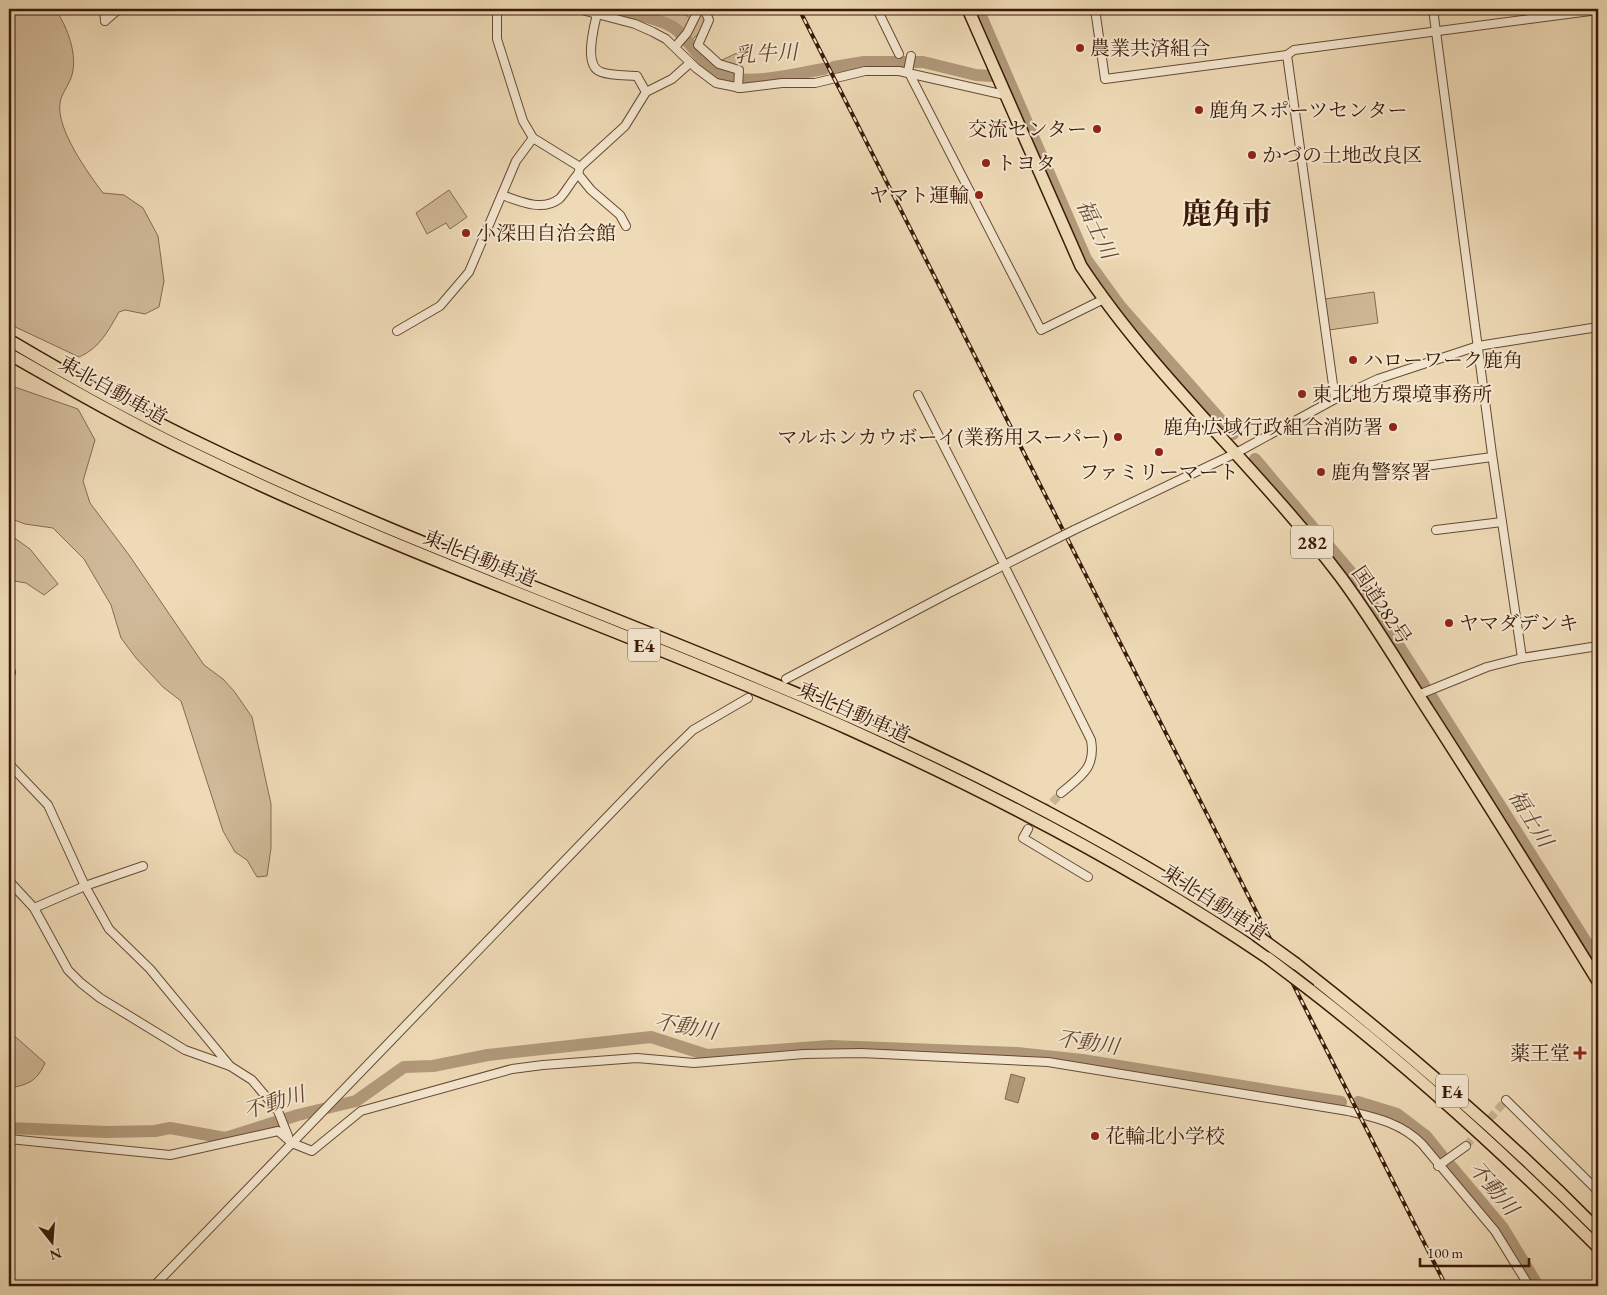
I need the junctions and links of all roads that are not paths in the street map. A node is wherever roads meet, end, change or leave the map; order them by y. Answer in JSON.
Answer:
{"nodes":[{"id":1,"x":104,"y":9,"type":"edge"},
{"id":2,"x":119,"y":9,"type":"edge"},
{"id":3,"x":497,"y":9,"type":"edge"},
{"id":4,"x":578,"y":9,"type":"edge"},
{"id":5,"x":699,"y":9,"type":"edge"},
{"id":6,"x":877,"y":9,"type":"edge"},
{"id":7,"x":968,"y":9,"type":"edge"},
{"id":8,"x":1095,"y":9,"type":"edge"},
{"id":9,"x":1433,"y":9,"type":"edge"},
{"id":10,"x":1593,"y":10,"type":"edge"},
{"id":11,"x":597,"y":14,"type":"junction"},
{"id":12,"x":1436,"y":32,"type":"junction"},
{"id":13,"x":675,"y":47,"type":"junction"},
{"id":14,"x":899,"y":54,"type":"dead end"},
{"id":15,"x":1287,"y":55,"type":"junction"},
{"id":16,"x":911,"y":56,"type":"dead end"},
{"id":17,"x":690,"y":63,"type":"junction"},
{"id":18,"x":909,"y":70,"type":"junction"},
{"id":19,"x":738,"y":88,"type":"junction"},
{"id":20,"x":646,"y":92,"type":"junction"},
{"id":21,"x":1003,"y":92,"type":"junction"},
{"id":22,"x":533,"y":138,"type":"junction"},
{"id":23,"x":579,"y":171,"type":"junction"},
{"id":24,"x":502,"y":195,"type":"junction"},
{"id":25,"x":626,"y":226,"type":"dead end"},
{"id":26,"x":1104,"y":299,"type":"junction"},
{"id":27,"x":1598,"y":327,"type":"edge"},
{"id":28,"x":397,"y":331,"type":"dead end"},
{"id":29,"x":9,"y":340,"type":"edge"},
{"id":30,"x":1478,"y":346,"type":"junction"},
{"id":31,"x":9,"y":354,"type":"edge"},
{"id":32,"x":918,"y":395,"type":"dead end"},
{"id":33,"x":1335,"y":399,"type":"junction"},
{"id":34,"x":1236,"y":452,"type":"junction"},
{"id":35,"x":1492,"y":457,"type":"junction"},
{"id":36,"x":1425,"y":466,"type":"dead end"},
{"id":37,"x":1502,"y":522,"type":"junction"},
{"id":38,"x":1436,"y":530,"type":"dead end"},
{"id":39,"x":1002,"y":560,"type":"dead end"},
{"id":40,"x":1008,"y":571,"type":"dead end"},
{"id":41,"x":1598,"y":646,"type":"edge"},
{"id":42,"x":1522,"y":658,"type":"junction"},
{"id":43,"x":9,"y":667,"type":"edge"},
{"id":44,"x":9,"y":673,"type":"edge"},
{"id":45,"x":786,"y":679,"type":"dead end"},
{"id":46,"x":1418,"y":695,"type":"junction"},
{"id":47,"x":748,"y":698,"type":"dead end"},
{"id":48,"x":9,"y":764,"type":"edge"},
{"id":49,"x":1061,"y":793,"type":"tunnel mouth"},
{"id":50,"x":1028,"y":829,"type":"dead end"},
{"id":51,"x":143,"y":866,"type":"dead end"},
{"id":52,"x":1088,"y":877,"type":"dead end"},
{"id":53,"x":9,"y":881,"type":"edge"},
{"id":54,"x":85,"y":886,"type":"junction"},
{"id":55,"x":34,"y":908,"type":"junction"},
{"id":56,"x":1598,"y":981,"type":"edge"},
{"id":57,"x":230,"y":1066,"type":"junction"},
{"id":58,"x":1506,"y":1100,"type":"dead end"},
{"id":59,"x":9,"y":1138,"type":"edge"},
{"id":60,"x":292,"y":1143,"type":"junction"},
{"id":61,"x":1466,"y":1146,"type":"tunnel mouth"},
{"id":62,"x":1438,"y":1166,"type":"junction"},
{"id":63,"x":1598,"y":1191,"type":"edge"},
{"id":64,"x":1598,"y":1230,"type":"edge"},
{"id":65,"x":1598,"y":1247,"type":"edge"},
{"id":66,"x":154,"y":1286,"type":"edge"},
{"id":67,"x":1529,"y":1286,"type":"edge"}],
"edges":[{"from":1,"to":2,"type":"street"},
{"from":3,"to":22,"type":"street"},
{"from":4,"to":11,"type":"street"},
{"from":5,"to":13,"type":"street"},
{"from":5,"to":19,"type":"street"},
{"from":6,"to":14,"type":"street"},
{"from":7,"to":21,"type":"highway","name":"国道282号","number":"282"},
{"from":8,"to":15,"type":"street"},
{"from":9,"to":12,"type":"street"},
{"from":10,"to":12,"type":"street"},
{"from":11,"to":13,"type":"street"},
{"from":11,"to":20,"type":"street"},
{"from":12,"to":15,"type":"street"},
{"from":12,"to":30,"type":"street"},
{"from":13,"to":17,"type":"street"},
{"from":15,"to":33,"type":"street"},
{"from":16,"to":18,"type":"street"},
{"from":17,"to":19,"type":"street"},
{"from":17,"to":20,"type":"street"},
{"from":18,"to":19,"type":"street"},
{"from":18,"to":21,"type":"street"},
{"from":18,"to":26,"type":"street"},
{"from":20,"to":23,"type":"street"},
{"from":21,"to":26,"type":"highway","name":"国道282号","number":"282"},
{"from":22,"to":23,"type":"street"},
{"from":22,"to":24,"type":"street"},
{"from":23,"to":24,"type":"street"},
{"from":23,"to":25,"type":"street"},
{"from":24,"to":28,"type":"street"},
{"from":26,"to":34,"type":"highway","name":"国道282号","number":"282"},
{"from":27,"to":30,"type":"street"},
{"from":29,"to":64,"type":"highway","name":"東北自動車道","number":"E4","bridge":true},
{"from":30,"to":33,"type":"street"},
{"from":30,"to":35,"type":"street"},
{"from":31,"to":65,"type":"highway","name":"東北自動車道","number":"E4","bridge":true},
{"from":32,"to":39,"type":"street"},
{"from":33,"to":34,"type":"street"},
{"from":34,"to":45,"type":"street","bridge":true},
{"from":34,"to":46,"type":"highway","name":"国道282号","number":"282"},
{"from":35,"to":36,"type":"street"},
{"from":35,"to":37,"type":"street"},
{"from":37,"to":38,"type":"street"},
{"from":37,"to":42,"type":"street"},
{"from":40,"to":49,"type":"street"},
{"from":41,"to":42,"type":"street"},
{"from":42,"to":46,"type":"street"},
{"from":43,"to":44,"type":"street"},
{"from":46,"to":56,"type":"highway","name":"国道282号","number":"282"},
{"from":47,"to":60,"type":"street"},
{"from":48,"to":54,"type":"street"},
{"from":50,"to":52,"type":"street"},
{"from":51,"to":54,"type":"street"},
{"from":53,"to":55,"type":"street"},
{"from":54,"to":55,"type":"street"},
{"from":54,"to":57,"type":"street"},
{"from":55,"to":57,"type":"street"},
{"from":57,"to":60,"type":"street"},
{"from":58,"to":63,"type":"street"},
{"from":59,"to":60,"type":"street"},
{"from":60,"to":62,"type":"street"},
{"from":60,"to":66,"type":"street"},
{"from":61,"to":62,"type":"street"},
{"from":62,"to":67,"type":"street"}]}
